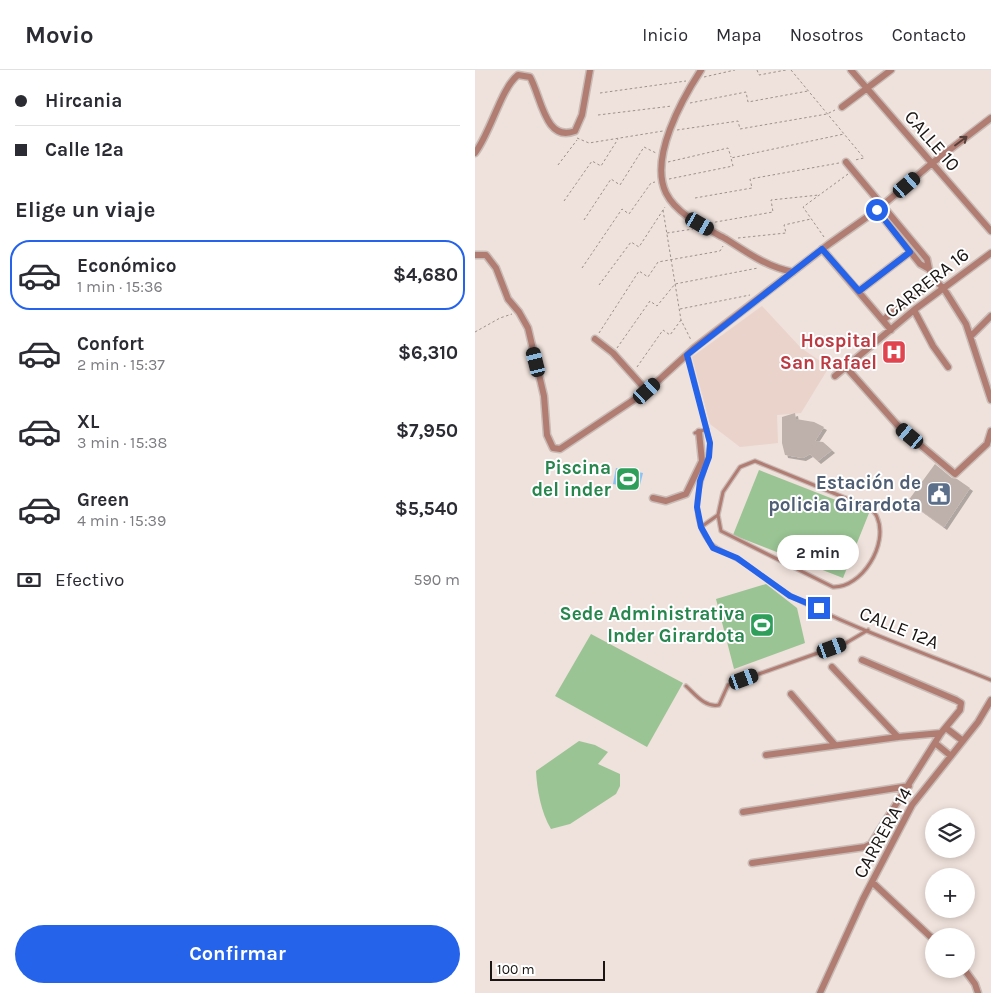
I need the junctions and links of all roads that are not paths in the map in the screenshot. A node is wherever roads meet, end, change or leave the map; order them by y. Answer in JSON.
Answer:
{"nodes":[{"id":1,"x":590,"y":70,"type":"edge"},
{"id":2,"x":701,"y":70,"type":"edge"},
{"id":3,"x":851,"y":70,"type":"edge"},
{"id":4,"x":891,"y":70,"type":"edge"},
{"id":5,"x":867,"y":89,"type":"junction"},
{"id":6,"x":843,"y":107,"type":"road end"},
{"id":7,"x":991,"y":118,"type":"edge"},
{"id":8,"x":475,"y":153,"type":"edge"},
{"id":9,"x":846,"y":162,"type":"road end"},
{"id":10,"x":931,"y":164,"type":"junction"},
{"id":11,"x":880,"y":208,"type":"junction"},
{"id":12,"x":991,"y":231,"type":"edge"},
{"id":13,"x":822,"y":249,"type":"junction"},
{"id":14,"x":910,"y":252,"type":"junction"},
{"id":15,"x":991,"y":253,"type":"edge"},
{"id":16,"x":475,"y":255,"type":"edge"},
{"id":17,"x":929,"y":269,"type":"junction"},
{"id":18,"x":793,"y":272,"type":"junction"},
{"id":19,"x":935,"y":280,"type":"junction"},
{"id":20,"x":944,"y":288,"type":"junction"},
{"id":21,"x":859,"y":291,"type":"junction"},
{"id":22,"x":914,"y":310,"type":"junction"},
{"id":23,"x":991,"y":316,"type":"edge"},
{"id":24,"x":883,"y":320,"type":"junction"},
{"id":25,"x":891,"y":330,"type":"junction"},
{"id":26,"x":971,"y":336,"type":"junction"},
{"id":27,"x":595,"y":339,"type":"road end"},
{"id":28,"x":687,"y":355,"type":"junction"},
{"id":29,"x":845,"y":366,"type":"junction"},
{"id":30,"x":949,"y":367,"type":"dead end"},
{"id":31,"x":835,"y":376,"type":"dead end"},
{"id":32,"x":647,"y":391,"type":"junction"},
{"id":33,"x":991,"y":400,"type":"edge"},
{"id":34,"x":707,"y":429,"type":"junction"},
{"id":35,"x":991,"y":431,"type":"edge"},
{"id":36,"x":697,"y":432,"type":"joint"},
{"id":37,"x":653,"y":498,"type":"dead end"},
{"id":38,"x":718,"y":515,"type":"junction"},
{"id":39,"x":701,"y":527,"type":"junction"},
{"id":40,"x":869,"y":630,"type":"junction"},
{"id":41,"x":862,"y":660,"type":"dead end"},
{"id":42,"x":833,"y":667,"type":"dead end"},
{"id":43,"x":991,"y":680,"type":"edge"},
{"id":44,"x":686,"y":686,"type":"dead end"},
{"id":45,"x":791,"y":694,"type":"dead end"},
{"id":46,"x":991,"y":700,"type":"edge"},
{"id":47,"x":943,"y":730,"type":"junction"},
{"id":48,"x":898,"y":737,"type":"junction"},
{"id":49,"x":963,"y":741,"type":"junction"},
{"id":50,"x":935,"y":743,"type":"junction"},
{"id":51,"x":835,"y":746,"type":"junction"},
{"id":52,"x":766,"y":755,"type":"dead end"},
{"id":53,"x":951,"y":756,"type":"junction"},
{"id":54,"x":909,"y":786,"type":"junction"},
{"id":55,"x":743,"y":812,"type":"dead end"},
{"id":56,"x":752,"y":863,"type":"dead end"},
{"id":57,"x":872,"y":882,"type":"junction"},
{"id":58,"x":925,"y":932,"type":"edge"},
{"id":59,"x":971,"y":978,"type":"edge"},
{"id":60,"x":820,"y":993,"type":"edge"},
{"id":61,"x":978,"y":993,"type":"edge"}],
"edges":[{"from":1,"to":8,"type":"street"},
{"from":2,"to":18,"type":"street"},
{"from":3,"to":5,"type":"street","name":"CALLE 10"},
{"from":4,"to":5,"type":"street"},
{"from":5,"to":6,"type":"street"},
{"from":5,"to":10,"type":"street","name":"CALLE 10"},
{"from":10,"to":7,"type":"street","one_way":true},
{"from":9,"to":11,"type":"street"},
{"from":10,"to":11,"type":"street"},
{"from":10,"to":12,"type":"street","name":"CALLE 10"},
{"from":11,"to":13,"type":"street"},
{"from":11,"to":14,"type":"street"},
{"from":11,"to":17,"type":"street"},
{"from":13,"to":18,"type":"street"},
{"from":13,"to":21,"type":"street"},
{"from":14,"to":17,"type":"street"},
{"from":14,"to":21,"type":"street"},
{"from":15,"to":20,"type":"street","name":"CARRERA 16"},
{"from":16,"to":32,"type":"street"},
{"from":17,"to":19,"type":"street"},
{"from":18,"to":28,"type":"street"},
{"from":19,"to":20,"type":"street"},
{"from":19,"to":24,"type":"street"},
{"from":20,"to":22,"type":"street","name":"CARRERA 16"},
{"from":20,"to":26,"type":"street"},
{"from":21,"to":24,"type":"street"},
{"from":22,"to":25,"type":"street","name":"CARRERA 16"},
{"from":22,"to":30,"type":"street"},
{"from":23,"to":26,"type":"street"},
{"from":24,"to":25,"type":"street"},
{"from":25,"to":29,"type":"street","name":"CARRERA 16"},
{"from":26,"to":33,"type":"street"},
{"from":27,"to":32,"type":"street"},
{"from":28,"to":32,"type":"street"},
{"from":28,"to":34,"type":"lane","name":"CALLE 12A"},
{"from":29,"to":31,"type":"street","name":"CARRERA 16"},
{"from":29,"to":35,"type":"street"},
{"from":34,"to":36,"type":"lane"},
{"from":34,"to":39,"type":"lane","name":"CALLE 12A"},
{"from":36,"to":37,"type":"street"},
{"from":38,"to":38,"type":"lane"},
{"from":38,"to":39,"type":"lane"},
{"from":39,"to":40,"type":"lane","name":"CALLE 12A"},
{"from":40,"to":43,"type":"lane","name":"CALLE 12A"},
{"from":40,"to":44,"type":"lane"},
{"from":41,"to":47,"type":"street"},
{"from":42,"to":48,"type":"street"},
{"from":45,"to":51,"type":"street"},
{"from":46,"to":49,"type":"street","name":"CARRERA 14"},
{"from":47,"to":48,"type":"street"},
{"from":47,"to":49,"type":"street"},
{"from":47,"to":50,"type":"street"},
{"from":48,"to":51,"type":"street"},
{"from":49,"to":53,"type":"street","name":"CARRERA 14"},
{"from":50,"to":53,"type":"street"},
{"from":50,"to":54,"type":"street"},
{"from":51,"to":52,"type":"street"},
{"from":53,"to":57,"type":"street","name":"CARRERA 14"},
{"from":54,"to":55,"type":"street"},
{"from":54,"to":56,"type":"street"},
{"from":57,"to":58,"type":"street"},
{"from":57,"to":60,"type":"street","name":"CARRERA 14"},
{"from":59,"to":61,"type":"street"}]}
